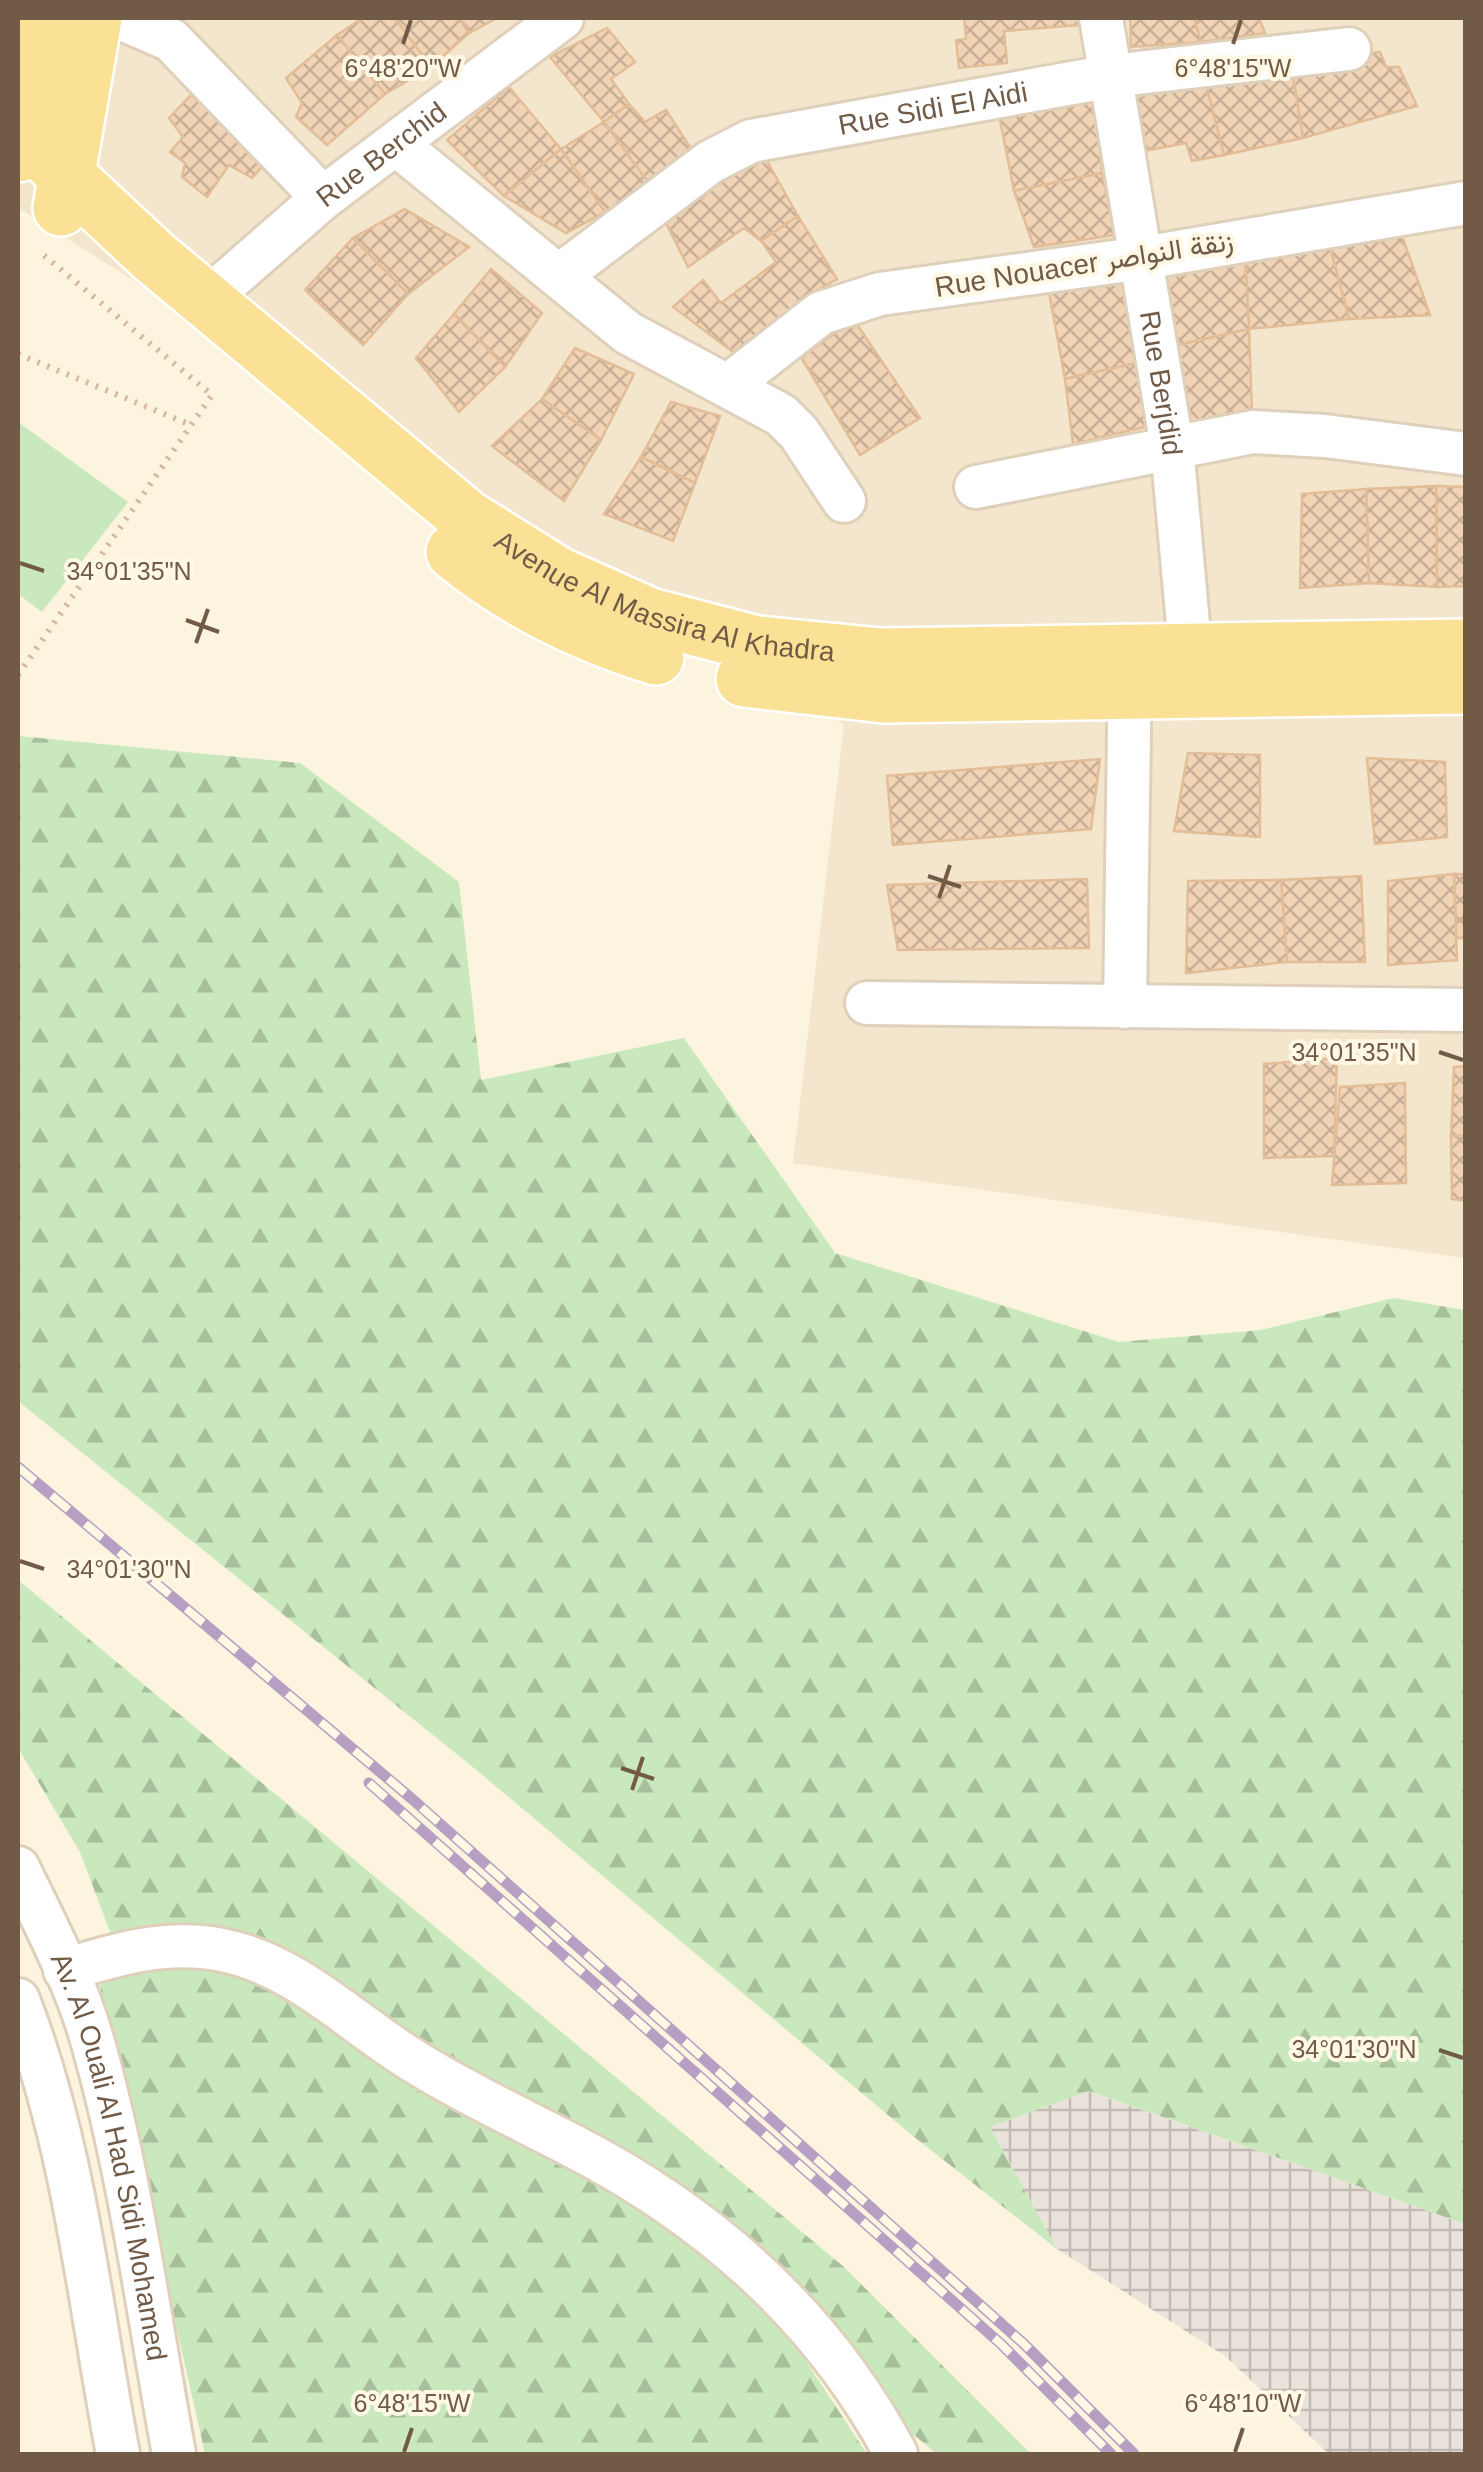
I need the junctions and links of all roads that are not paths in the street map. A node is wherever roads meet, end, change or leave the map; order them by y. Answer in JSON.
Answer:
{"nodes":[{"id":1,"x":48,"y":18,"type":"edge"},
{"id":2,"x":94,"y":18,"type":"edge"},
{"id":3,"x":120,"y":18,"type":"edge"},
{"id":4,"x":562,"y":18,"type":"edge"},
{"id":5,"x":1101,"y":18,"type":"edge"},
{"id":6,"x":187,"y":29,"type":"edge"},
{"id":7,"x":1349,"y":49,"type":"dead end"},
{"id":8,"x":1111,"y":76,"type":"junction"},
{"id":9,"x":396,"y":144,"type":"junction"},
{"id":10,"x":34,"y":178,"type":"edge"},
{"id":11,"x":323,"y":198,"type":"junction"},
{"id":12,"x":1466,"y":202,"type":"edge"},
{"id":13,"x":1143,"y":258,"type":"junction"},
{"id":14,"x":559,"y":276,"type":"junction"},
{"id":15,"x":206,"y":300,"type":"junction"},
{"id":16,"x":729,"y":385,"type":"junction"},
{"id":17,"x":1172,"y":446,"type":"junction"},
{"id":18,"x":1466,"y":454,"type":"edge"},
{"id":19,"x":976,"y":487,"type":"dead end"},
{"id":20,"x":844,"y":502,"type":"dead end"},
{"id":21,"x":1466,"y":647,"type":"edge"},
{"id":22,"x":1130,"y":671,"type":"junction"},
{"id":23,"x":1193,"y":671,"type":"junction"},
{"id":24,"x":1466,"y":686,"type":"edge"},
{"id":25,"x":867,"y":1003,"type":"dead end"},
{"id":26,"x":1125,"y":1007,"type":"junction"},
{"id":27,"x":1466,"y":1010,"type":"edge"},
{"id":28,"x":18,"y":1868,"type":"edge"},
{"id":29,"x":65,"y":1970,"type":"junction"},
{"id":30,"x":18,"y":2000,"type":"edge"},
{"id":31,"x":118,"y":2454,"type":"edge"},
{"id":32,"x":174,"y":2454,"type":"edge"},
{"id":33,"x":896,"y":2454,"type":"edge"}],
"edges":[{"from":1,"to":10,"type":"main road"},
{"from":2,"to":10,"type":"main road"},
{"from":3,"to":6,"type":"street"},
{"from":4,"to":9,"type":"street","name":"Rue Berchid"},
{"from":5,"to":8,"type":"street","name":"Rue Berjdid"},
{"from":6,"to":11,"type":"street"},
{"from":7,"to":8,"type":"street","name":"Rue Sidi El Aidi"},
{"from":8,"to":13,"type":"street","name":"Rue Berjdid"},
{"from":8,"to":14,"type":"street","name":"Rue Sidi El Aidi"},
{"from":9,"to":11,"type":"street","name":"Rue Berchid"},
{"from":9,"to":14,"type":"street"},
{"from":10,"to":15,"type":"main road","name":"Avenue Al Massira Al Khadra"},
{"from":10,"to":22,"type":"main road","name":"Avenue Al Massira Al Khadra"},
{"from":11,"to":15,"type":"street","name":"Rue Berchid"},
{"from":12,"to":13,"type":"street","name":"Rue Nouacer زنقة النواصر"},
{"from":13,"to":16,"type":"street","name":"Rue Nouacer زنقة النواصر"},
{"from":13,"to":17,"type":"street","name":"Rue Berjdid"},
{"from":14,"to":16,"type":"street"},
{"from":15,"to":22,"type":"main road","name":"Avenue Al Massira Al Khadra"},
{"from":16,"to":20,"type":"street"},
{"from":17,"to":18,"type":"street"},
{"from":17,"to":19,"type":"street"},
{"from":17,"to":23,"type":"street","name":"Rue Berjdid"},
{"from":21,"to":23,"type":"main road","name":"Avenue Al Massira Al Khadra"},
{"from":22,"to":23,"type":"main road","name":"Avenue Al Massira Al Khadra"},
{"from":22,"to":26,"type":"street"},
{"from":23,"to":24,"type":"main road","name":"Avenue Al Massira Al Khadra"},
{"from":25,"to":26,"type":"street"},
{"from":26,"to":27,"type":"street"},
{"from":28,"to":29,"type":"street","name":"Av. Al Ouali Al Had Sidi Mohamed"},
{"from":29,"to":32,"type":"street","name":"Av. Al Ouali Al Had Sidi Mohamed"},
{"from":29,"to":33,"type":"street"},
{"from":30,"to":31,"type":"street","name":"Av. Al Ouali Al Had Sidi Mohamed"}]}
